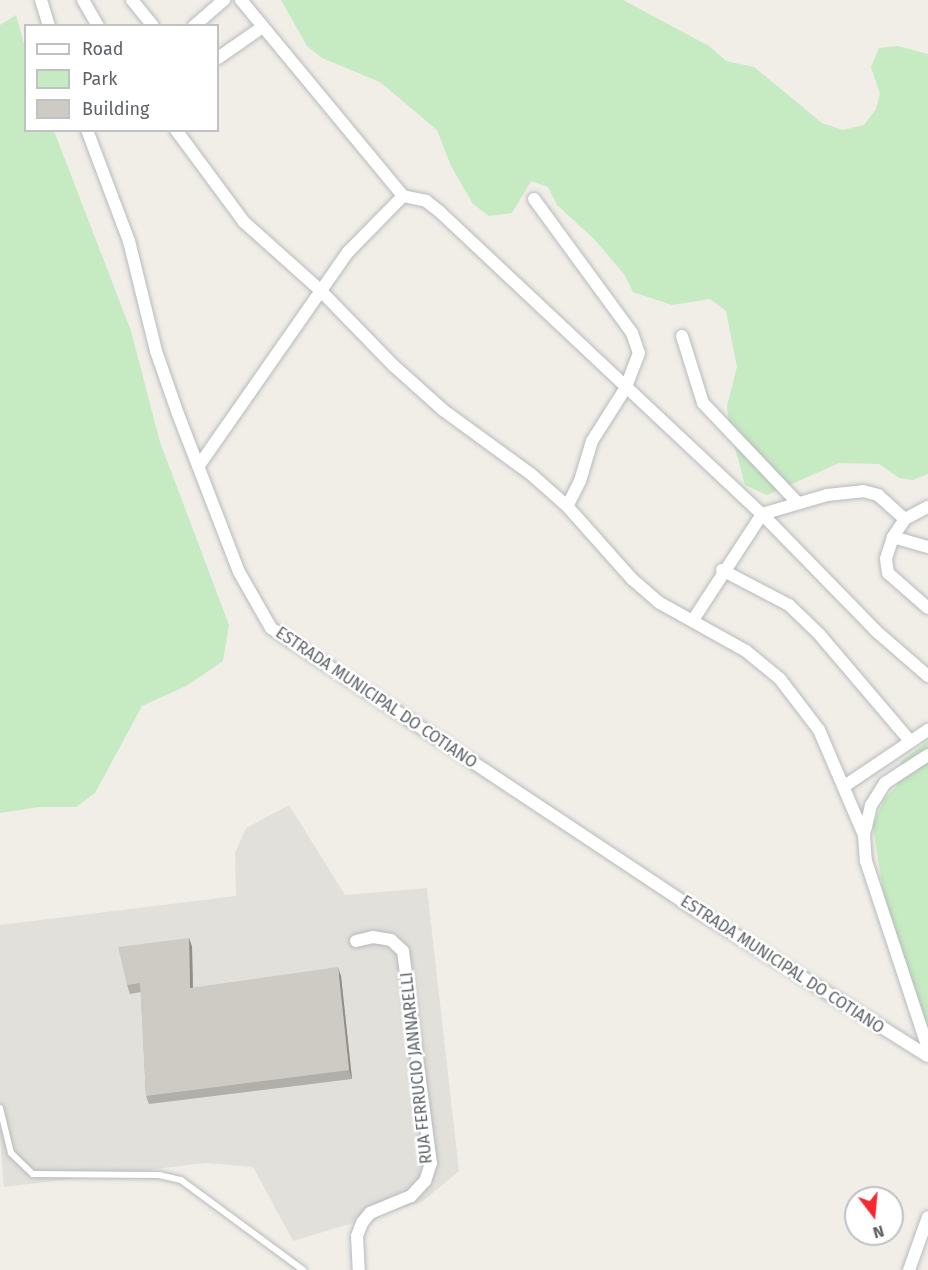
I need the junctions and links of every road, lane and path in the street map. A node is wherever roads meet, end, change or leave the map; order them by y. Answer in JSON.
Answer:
{"nodes":[{"id":1,"x":41,"y":0,"type":"edge"},
{"id":2,"x":82,"y":0,"type":"edge"},
{"id":3,"x":132,"y":0,"type":"edge"},
{"id":4,"x":224,"y":0,"type":"edge"},
{"id":5,"x":241,"y":0,"type":"edge"},
{"id":6,"x":48,"y":24,"type":"edge"},
{"id":7,"x":97,"y":24,"type":"edge"},
{"id":8,"x":151,"y":24,"type":"edge"},
{"id":9,"x":196,"y":24,"type":"edge"},
{"id":10,"x":261,"y":28,"type":"junction"},
{"id":11,"x":219,"y":57,"type":"edge"},
{"id":12,"x":88,"y":132,"type":"edge"},
{"id":13,"x":177,"y":132,"type":"edge"},
{"id":14,"x":403,"y":196,"type":"junction"},
{"id":15,"x":534,"y":199,"type":"dead end"},
{"id":16,"x":320,"y":290,"type":"junction"},
{"id":17,"x":682,"y":336,"type":"dead end"},
{"id":18,"x":625,"y":389,"type":"junction"},
{"id":19,"x":200,"y":464,"type":"junction"},
{"id":20,"x":797,"y":502,"type":"junction"},
{"id":21,"x":567,"y":506,"type":"junction"},
{"id":22,"x":928,"y":507,"type":"edge"},
{"id":23,"x":762,"y":514,"type":"junction"},
{"id":24,"x":905,"y":519,"type":"junction"},
{"id":25,"x":893,"y":537,"type":"junction"},
{"id":26,"x":928,"y":547,"type":"edge"},
{"id":27,"x":722,"y":570,"type":"junction"},
{"id":28,"x":928,"y":609,"type":"edge"},
{"id":29,"x":693,"y":620,"type":"junction"},
{"id":30,"x":928,"y":676,"type":"edge"},
{"id":31,"x":928,"y":730,"type":"edge"},
{"id":32,"x":910,"y":741,"type":"junction"},
{"id":33,"x":928,"y":755,"type":"edge"},
{"id":34,"x":846,"y":785,"type":"junction"},
{"id":35,"x":864,"y":835,"type":"junction"},
{"id":36,"x":356,"y":941,"type":"dead end"},
{"id":37,"x":928,"y":1049,"type":"edge"},
{"id":38,"x":928,"y":1056,"type":"edge"},
{"id":39,"x":0,"y":1108,"type":"edge"},
{"id":40,"x":928,"y":1217,"type":"edge"},
{"id":41,"x":303,"y":1270,"type":"edge"},
{"id":42,"x":359,"y":1270,"type":"edge"},
{"id":43,"x":909,"y":1270,"type":"edge"}],
"edges":[{"from":1,"to":6,"type":"street"},
{"from":2,"to":7,"type":"street"},
{"from":3,"to":8,"type":"street"},
{"from":4,"to":9,"type":"street"},
{"from":5,"to":10,"type":"street"},
{"from":10,"to":11,"type":"street"},
{"from":10,"to":14,"type":"street"},
{"from":12,"to":19,"type":"street","name":"ESTRADA MUNICIPAL DO COTIANO"},
{"from":13,"to":16,"type":"street"},
{"from":14,"to":16,"type":"street"},
{"from":14,"to":18,"type":"street"},
{"from":15,"to":18,"type":"street"},
{"from":16,"to":19,"type":"street"},
{"from":16,"to":21,"type":"street"},
{"from":17,"to":20,"type":"street"},
{"from":18,"to":21,"type":"street"},
{"from":18,"to":23,"type":"street"},
{"from":19,"to":38,"type":"street","name":"ESTRADA MUNICIPAL DO COTIANO"},
{"from":20,"to":23,"type":"street"},
{"from":20,"to":24,"type":"street"},
{"from":21,"to":29,"type":"street"},
{"from":22,"to":24,"type":"street"},
{"from":23,"to":27,"type":"street"},
{"from":23,"to":30,"type":"street"},
{"from":24,"to":25,"type":"street"},
{"from":25,"to":26,"type":"street"},
{"from":25,"to":28,"type":"street"},
{"from":27,"to":29,"type":"street"},
{"from":27,"to":32,"type":"street"},
{"from":29,"to":34,"type":"street"},
{"from":31,"to":32,"type":"street"},
{"from":32,"to":34,"type":"street"},
{"from":33,"to":35,"type":"street"},
{"from":34,"to":35,"type":"street"},
{"from":35,"to":37,"type":"street"},
{"from":36,"to":42,"type":"street","name":"RUA FERRUCIO JANNARELLI"},
{"from":39,"to":41,"type":"lane"},
{"from":40,"to":43,"type":"street"}]}
